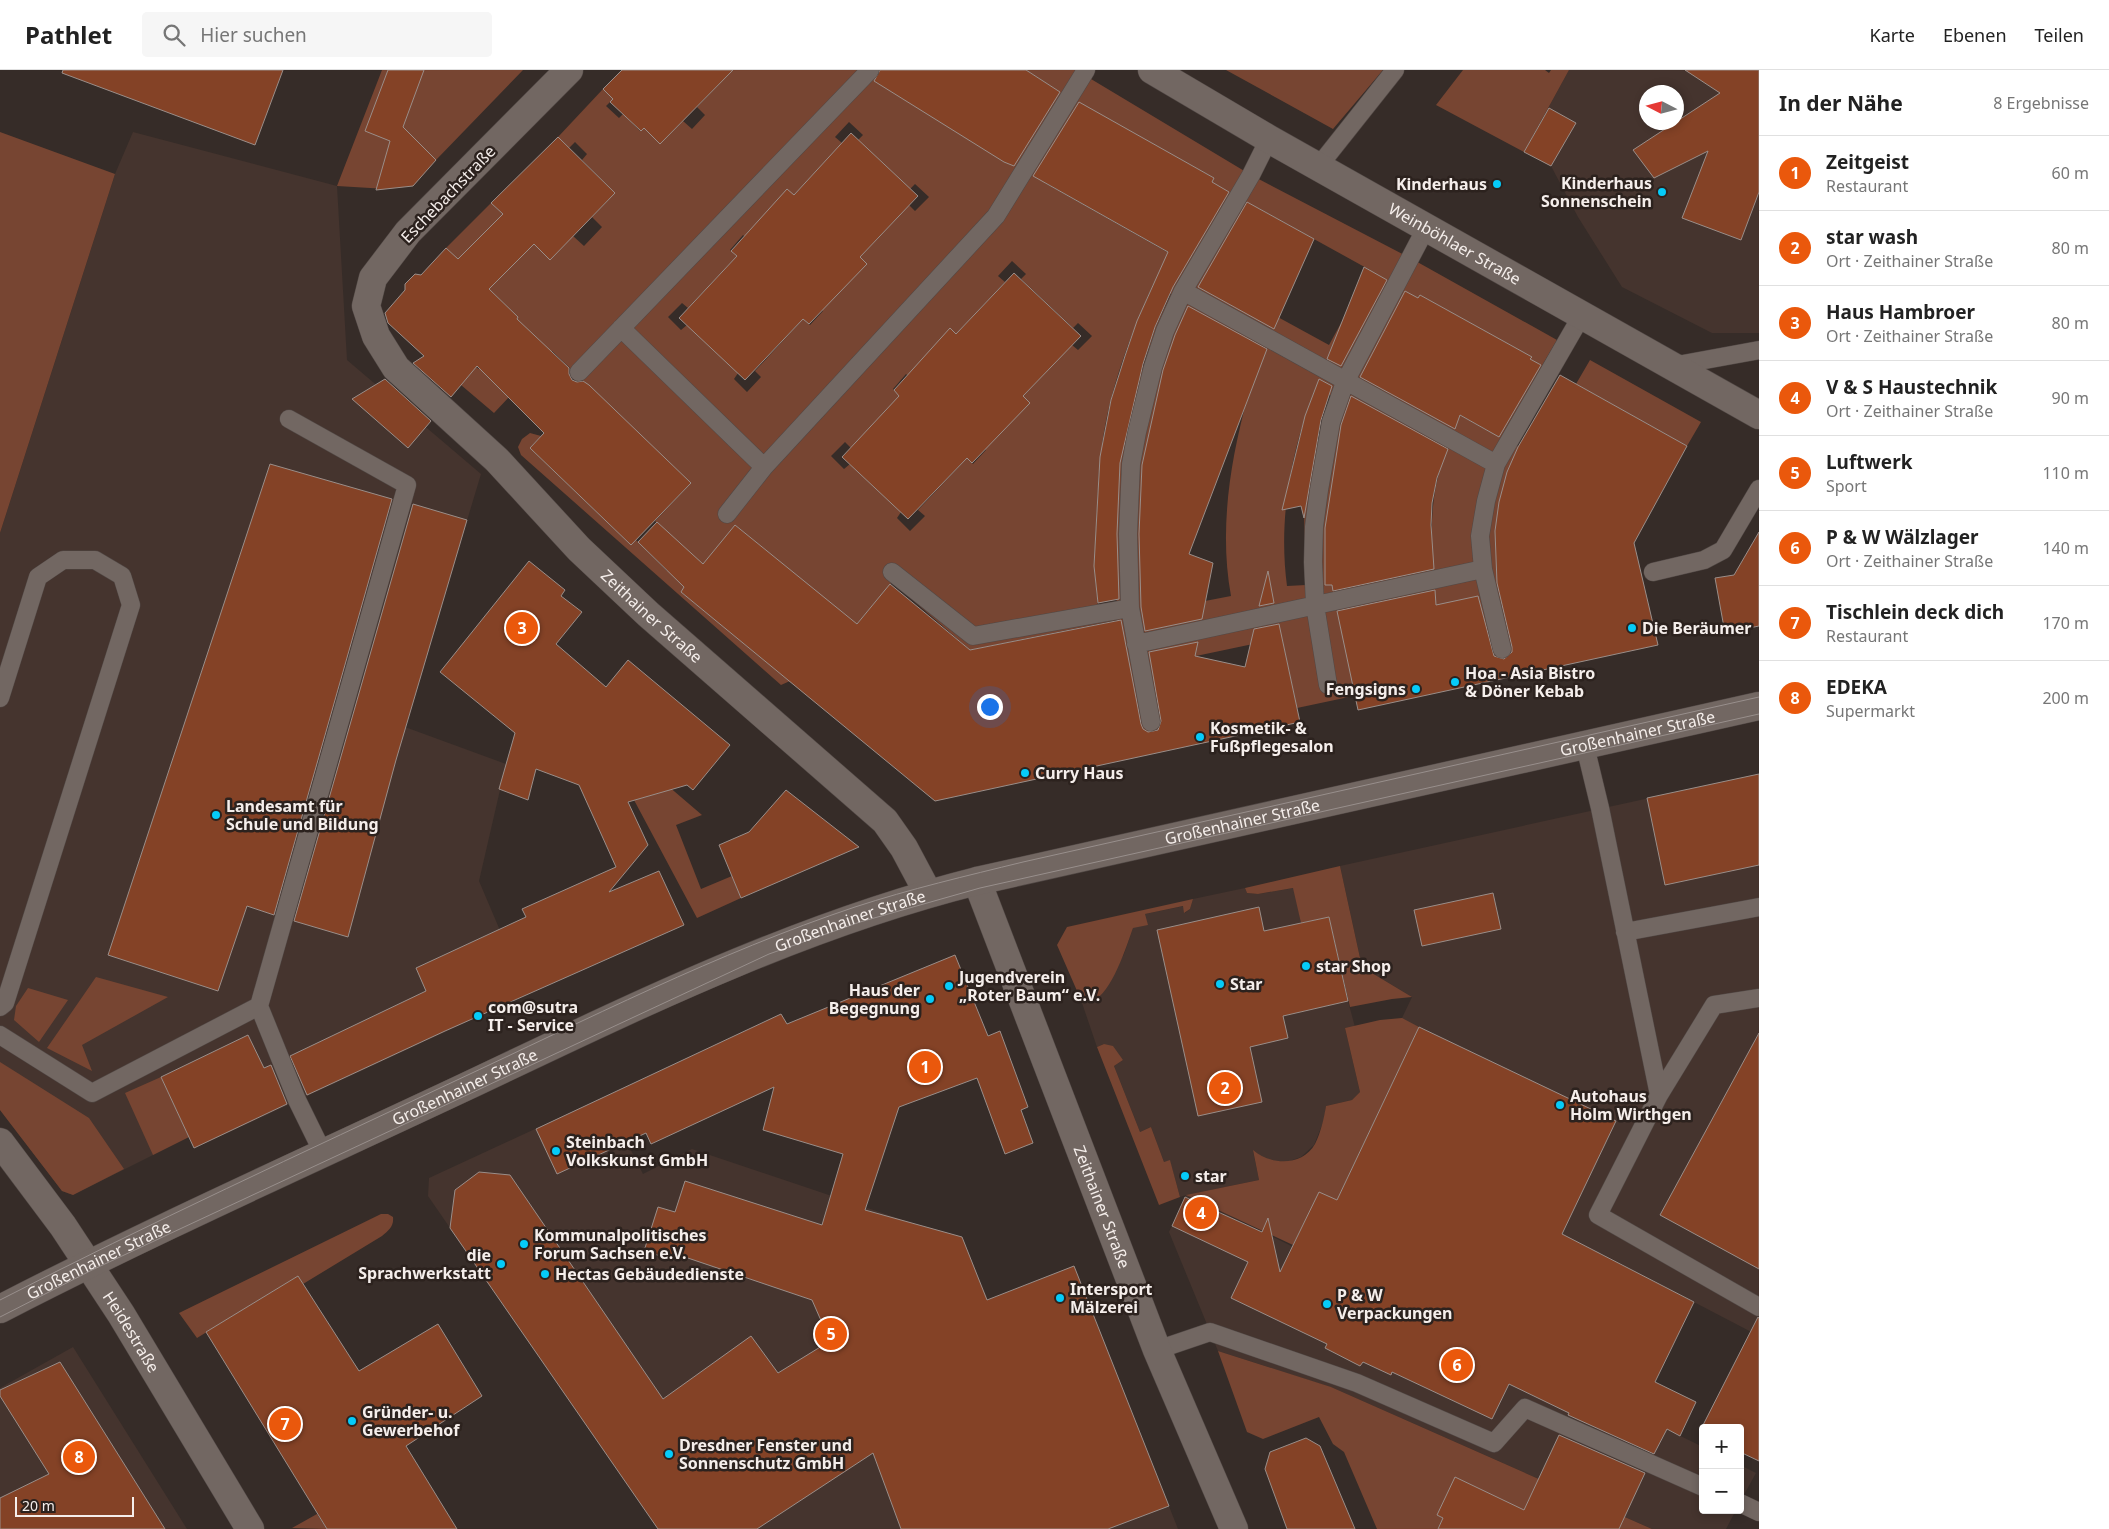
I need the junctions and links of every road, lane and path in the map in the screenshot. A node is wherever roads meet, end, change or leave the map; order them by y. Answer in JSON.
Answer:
{"nodes":[{"id":1,"x":569,"y":70,"type":"edge"},
{"id":2,"x":870,"y":70,"type":"edge"},
{"id":3,"x":1086,"y":70,"type":"edge"},
{"id":4,"x":1152,"y":70,"type":"edge"},
{"id":5,"x":1395,"y":70,"type":"edge"},
{"id":6,"x":1269,"y":139,"type":"junction"},
{"id":7,"x":1318,"y":167,"type":"junction"},
{"id":8,"x":1426,"y":228,"type":"junction"},
{"id":9,"x":1183,"y":291,"type":"junction"},
{"id":10,"x":1582,"y":316,"type":"junction"},
{"id":11,"x":621,"y":328,"type":"junction"},
{"id":12,"x":376,"y":336,"type":"joint"},
{"id":13,"x":1759,"y":350,"type":"edge"},
{"id":14,"x":1672,"y":366,"type":"junction"},
{"id":15,"x":580,"y":372,"type":"dead end"},
{"id":16,"x":1345,"y":382,"type":"junction"},
{"id":17,"x":1759,"y":415,"type":"edge"},
{"id":18,"x":289,"y":419,"type":"dead end"},
{"id":19,"x":1496,"y":464,"type":"junction"},
{"id":20,"x":764,"y":467,"type":"junction"},
{"id":21,"x":1759,"y":489,"type":"edge"},
{"id":22,"x":727,"y":514,"type":"dead end"},
{"id":23,"x":1483,"y":569,"type":"junction"},
{"id":24,"x":892,"y":572,"type":"dead end"},
{"id":25,"x":1653,"y":572,"type":"dead end"},
{"id":26,"x":1315,"y":605,"type":"junction"},
{"id":27,"x":1130,"y":608,"type":"junction"},
{"id":28,"x":1136,"y":644,"type":"junction"},
{"id":29,"x":1502,"y":649,"type":"dead end"},
{"id":30,"x":1328,"y":685,"type":"dead end"},
{"id":31,"x":0,"y":698,"type":"edge"},
{"id":32,"x":1759,"y":706,"type":"edge"},
{"id":33,"x":1151,"y":722,"type":"dead end"},
{"id":34,"x":1585,"y":746,"type":"junction"},
{"id":35,"x":977,"y":881,"type":"junction"},
{"id":36,"x":928,"y":893,"type":"junction"},
{"id":37,"x":1759,"y":906,"type":"edge"},
{"id":38,"x":1626,"y":932,"type":"junction"},
{"id":39,"x":1759,"y":998,"type":"edge"},
{"id":40,"x":259,"y":1006,"type":"junction"},
{"id":41,"x":0,"y":1007,"type":"edge"},
{"id":42,"x":0,"y":1035,"type":"edge"},
{"id":43,"x":1659,"y":1095,"type":"junction"},
{"id":44,"x":0,"y":1142,"type":"edge"},
{"id":45,"x":323,"y":1154,"type":"junction"},
{"id":46,"x":87,"y":1264,"type":"junction"},
{"id":47,"x":1759,"y":1307,"type":"edge"},
{"id":48,"x":0,"y":1309,"type":"edge"},
{"id":49,"x":1157,"y":1350,"type":"junction"},
{"id":50,"x":1699,"y":1485,"type":"edge"},
{"id":51,"x":1744,"y":1505,"type":"edge"},
{"id":52,"x":1759,"y":1512,"type":"edge"},
{"id":53,"x":250,"y":1529,"type":"edge"},
{"id":54,"x":1234,"y":1529,"type":"edge"}],
"edges":[{"from":1,"to":12,"type":"street","name":"Eschebachstraße"},
{"from":2,"to":11,"type":"lane"},
{"from":3,"to":20,"type":"lane"},
{"from":4,"to":6,"type":"street","name":"Weinböhlaer Straße"},
{"from":5,"to":7,"type":"lane"},
{"from":6,"to":7,"type":"street","name":"Weinböhlaer Straße"},
{"from":6,"to":9,"type":"lane"},
{"from":7,"to":8,"type":"street","name":"Weinböhlaer Straße"},
{"from":8,"to":10,"type":"street","name":"Weinböhlaer Straße"},
{"from":8,"to":16,"type":"lane"},
{"from":9,"to":16,"type":"lane"},
{"from":9,"to":27,"type":"lane"},
{"from":10,"to":14,"type":"street","name":"Weinböhlaer Straße"},
{"from":10,"to":19,"type":"lane"},
{"from":11,"to":15,"type":"lane"},
{"from":11,"to":20,"type":"lane"},
{"from":12,"to":36,"type":"street","name":"Zeithainer Straße"},
{"from":13,"to":14,"type":"lane"},
{"from":14,"to":17,"type":"street","name":"Weinböhlaer Straße"},
{"from":16,"to":19,"type":"lane"},
{"from":16,"to":26,"type":"lane"},
{"from":18,"to":40,"type":"lane"},
{"from":19,"to":23,"type":"lane"},
{"from":20,"to":22,"type":"lane"},
{"from":21,"to":25,"type":"lane"},
{"from":23,"to":26,"type":"lane"},
{"from":23,"to":29,"type":"lane"},
{"from":24,"to":27,"type":"lane"},
{"from":26,"to":28,"type":"lane"},
{"from":26,"to":30,"type":"lane"},
{"from":27,"to":28,"type":"lane"},
{"from":28,"to":33,"type":"lane"},
{"from":31,"to":41,"type":"lane"},
{"from":32,"to":34,"type":"street","name":"Großenhainer Straße"},
{"from":34,"to":35,"type":"street","name":"Großenhainer Straße"},
{"from":34,"to":38,"type":"lane"},
{"from":35,"to":36,"type":"street","name":"Großenhainer Straße"},
{"from":35,"to":49,"type":"street","name":"Zeithainer Straße"},
{"from":36,"to":45,"type":"street","name":"Großenhainer Straße"},
{"from":37,"to":38,"type":"lane"},
{"from":38,"to":43,"type":"lane"},
{"from":39,"to":43,"type":"lane"},
{"from":40,"to":42,"type":"lane"},
{"from":40,"to":45,"type":"lane"},
{"from":43,"to":47,"type":"lane"},
{"from":44,"to":46,"type":"street","name":"Heidestraße"},
{"from":45,"to":46,"type":"street","name":"Großenhainer Straße"},
{"from":46,"to":48,"type":"street","name":"Großenhainer Straße"},
{"from":46,"to":53,"type":"street","name":"Heidestraße"},
{"from":49,"to":50,"type":"lane"},
{"from":49,"to":54,"type":"street","name":"Zeithainer Straße"},
{"from":51,"to":52,"type":"lane"}]}
